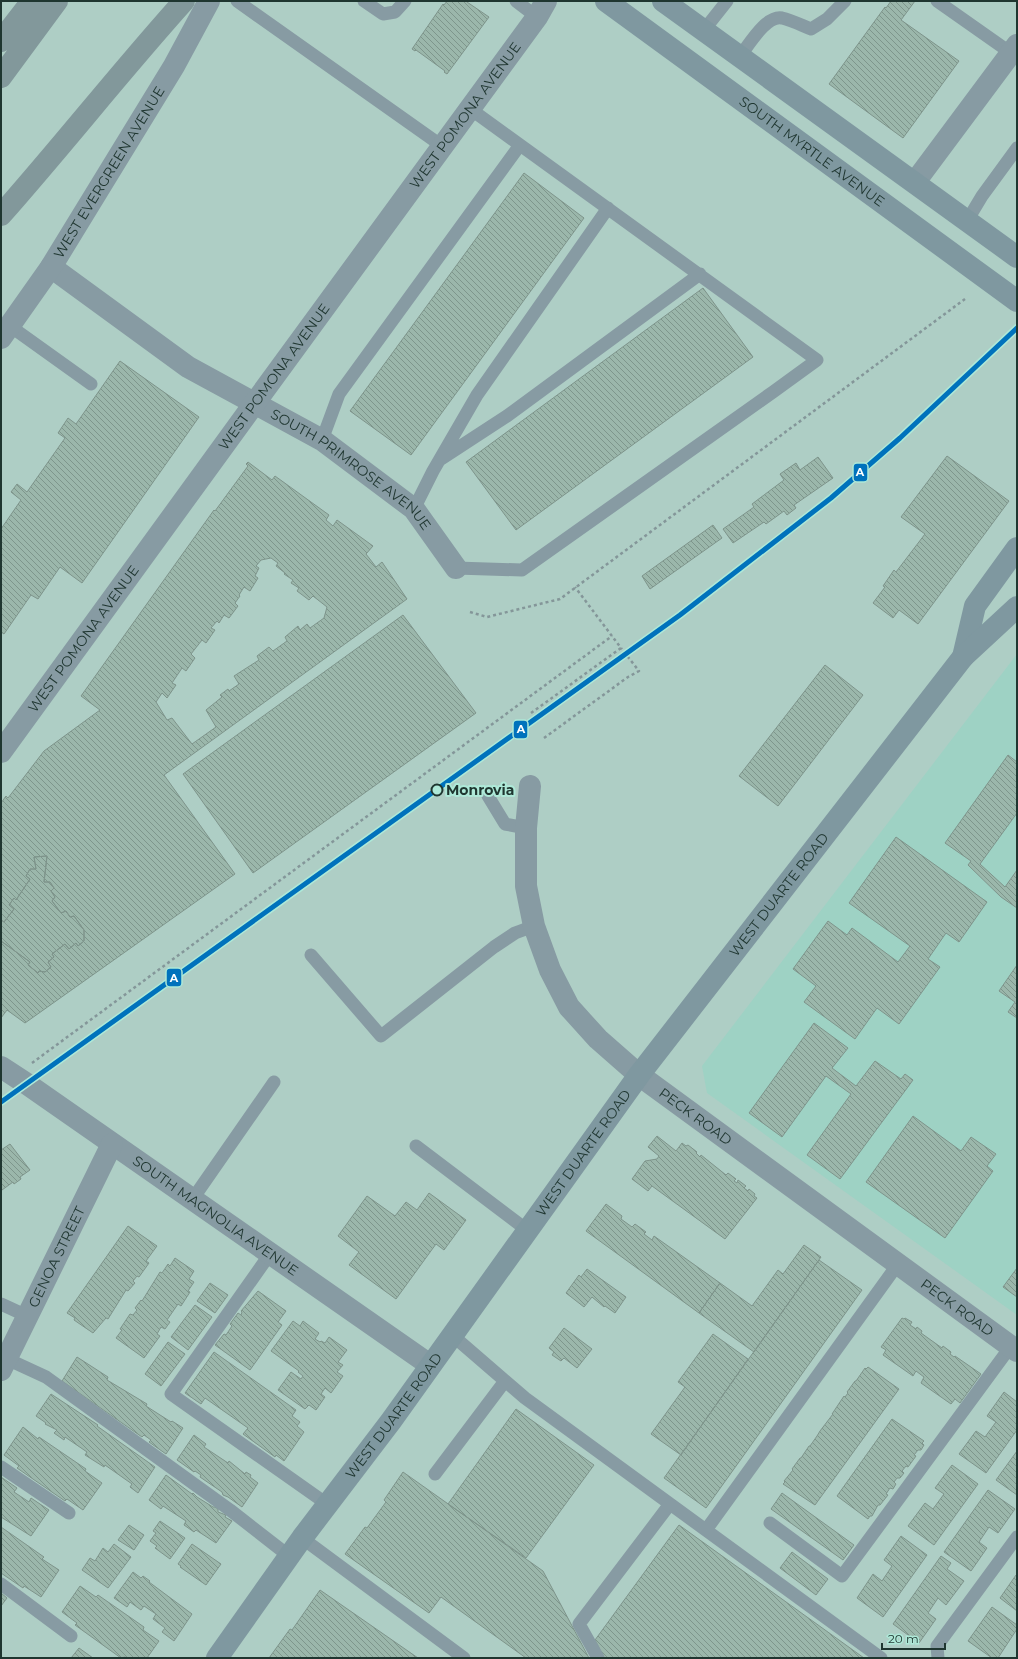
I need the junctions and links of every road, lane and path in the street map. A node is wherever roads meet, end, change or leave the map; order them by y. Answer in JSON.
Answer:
{"nodes":[{"id":1,"x":32,"y":1,"type":"edge"},
{"id":2,"x":57,"y":1,"type":"edge"},
{"id":3,"x":184,"y":1,"type":"edge"},
{"id":4,"x":209,"y":1,"type":"edge"},
{"id":5,"x":237,"y":1,"type":"edge"},
{"id":6,"x":364,"y":1,"type":"edge"},
{"id":7,"x":405,"y":1,"type":"edge"},
{"id":8,"x":516,"y":1,"type":"edge"},
{"id":9,"x":606,"y":1,"type":"edge"},
{"id":10,"x":664,"y":1,"type":"edge"},
{"id":11,"x":727,"y":1,"type":"edge"},
{"id":12,"x":845,"y":1,"type":"edge"},
{"id":13,"x":937,"y":1,"type":"edge"},
{"id":14,"x":542,"y":9,"type":"edge"},
{"id":15,"x":704,"y":30,"type":"junction"},
{"id":16,"x":1,"y":41,"type":"edge"},
{"id":17,"x":1015,"y":48,"type":"edge"},
{"id":18,"x":740,"y":56,"type":"junction"},
{"id":19,"x":1,"y":77,"type":"edge"},
{"id":20,"x":469,"y":108,"type":"junction"},
{"id":21,"x":520,"y":145,"type":"junction"},
{"id":22,"x":442,"y":146,"type":"junction"},
{"id":23,"x":1017,"y":148,"type":"edge"},
{"id":24,"x":915,"y":182,"type":"junction"},
{"id":25,"x":608,"y":208,"type":"junction"},
{"id":26,"x":1,"y":215,"type":"edge"},
{"id":27,"x":967,"y":221,"type":"junction"},
{"id":28,"x":1017,"y":257,"type":"edge"},
{"id":29,"x":51,"y":267,"type":"junction"},
{"id":30,"x":700,"y":274,"type":"junction"},
{"id":31,"x":965,"y":299,"type":"dead end"},
{"id":32,"x":1017,"y":301,"type":"edge"},
{"id":33,"x":5,"y":332,"type":"edge"},
{"id":34,"x":91,"y":384,"type":"dead end"},
{"id":35,"x":254,"y":404,"type":"junction"},
{"id":36,"x":322,"y":440,"type":"junction"},
{"id":37,"x":439,"y":460,"type":"junction"},
{"id":38,"x":414,"y":509,"type":"junction"},
{"id":39,"x":1017,"y":548,"type":"edge"},
{"id":40,"x":456,"y":568,"type":"joint"},
{"id":41,"x":575,"y":587,"type":"junction"},
{"id":42,"x":1017,"y":607,"type":"edge"},
{"id":43,"x":470,"y":612,"type":"dead end"},
{"id":44,"x":612,"y":636,"type":"junction"},
{"id":45,"x":621,"y":648,"type":"junction"},
{"id":46,"x":963,"y":657,"type":"junction"},
{"id":47,"x":531,"y":713,"type":"dead end"},
{"id":48,"x":544,"y":738,"type":"dead end"},
{"id":49,"x":1,"y":752,"type":"edge"},
{"id":50,"x":530,"y":786,"type":"dead end"},
{"id":51,"x":488,"y":796,"type":"dead end"},
{"id":52,"x":526,"y":828,"type":"junction"},
{"id":53,"x":534,"y":926,"type":"junction"},
{"id":54,"x":311,"y":955,"type":"dead end"},
{"id":55,"x":31,"y":1063,"type":"dead end"},
{"id":56,"x":1,"y":1068,"type":"edge"},
{"id":57,"x":639,"y":1075,"type":"junction"},
{"id":58,"x":274,"y":1082,"type":"dead end"},
{"id":59,"x":112,"y":1144,"type":"junction"},
{"id":60,"x":416,"y":1146,"type":"dead end"},
{"id":61,"x":192,"y":1200,"type":"junction"},
{"id":62,"x":526,"y":1230,"type":"junction"},
{"id":63,"x":270,"y":1254,"type":"junction"},
{"id":64,"x":898,"y":1264,"type":"junction"},
{"id":65,"x":1,"y":1304,"type":"edge"},
{"id":66,"x":28,"y":1316,"type":"junction"},
{"id":67,"x":452,"y":1335,"type":"junction"},
{"id":68,"x":1014,"y":1349,"type":"edge"},
{"id":69,"x":4,"y":1365,"type":"edge"},
{"id":70,"x":430,"y":1365,"type":"junction"},
{"id":71,"x":505,"y":1381,"type":"junction"},
{"id":72,"x":1,"y":1467,"type":"edge"},
{"id":73,"x":435,"y":1474,"type":"dead end"},
{"id":74,"x":327,"y":1504,"type":"junction"},
{"id":75,"x":670,"y":1504,"type":"junction"},
{"id":76,"x":69,"y":1513,"type":"dead end"},
{"id":77,"x":770,"y":1523,"type":"dead end"},
{"id":78,"x":706,"y":1530,"type":"junction"},
{"id":79,"x":1017,"y":1537,"type":"edge"},
{"id":80,"x":302,"y":1538,"type":"junction"},
{"id":81,"x":289,"y":1556,"type":"junction"},
{"id":82,"x":1,"y":1584,"type":"edge"},
{"id":83,"x":71,"y":1636,"type":"dead end"},
{"id":84,"x":217,"y":1658,"type":"edge"},
{"id":85,"x":464,"y":1658,"type":"edge"},
{"id":86,"x":598,"y":1658,"type":"edge"},
{"id":87,"x":881,"y":1658,"type":"edge"},
{"id":88,"x":938,"y":1658,"type":"edge"}],
"edges":[{"from":1,"to":16,"type":"highway"},
{"from":2,"to":19,"type":"highway"},
{"from":3,"to":26,"type":"highway"},
{"from":4,"to":29,"type":"street","name":"WEST EVERGREEN AVENUE"},
{"from":5,"to":22,"type":"lane"},
{"from":6,"to":7,"type":"lane"},
{"from":8,"to":14,"type":"lane"},
{"from":9,"to":32,"type":"main road","name":"SOUTH MYRTLE AVENUE"},
{"from":10,"to":15,"type":"main road"},
{"from":11,"to":15,"type":"lane"},
{"from":12,"to":18,"type":"lane"},
{"from":13,"to":17,"type":"lane"},
{"from":14,"to":20,"type":"street","name":"WEST POMONA AVENUE"},
{"from":15,"to":18,"type":"main road"},
{"from":17,"to":24,"type":"street"},
{"from":18,"to":24,"type":"main road"},
{"from":20,"to":21,"type":"lane"},
{"from":20,"to":22,"type":"street","name":"WEST POMONA AVENUE"},
{"from":21,"to":25,"type":"lane"},
{"from":21,"to":36,"type":"lane"},
{"from":22,"to":35,"type":"street","name":"WEST POMONA AVENUE"},
{"from":23,"to":27,"type":"lane"},
{"from":24,"to":27,"type":"main road"},
{"from":25,"to":30,"type":"lane"},
{"from":25,"to":37,"type":"lane"},
{"from":27,"to":28,"type":"main road"},
{"from":29,"to":33,"type":"street","name":"WEST EVERGREEN AVENUE"},
{"from":29,"to":35,"type":"street","name":"SOUTH PRIMROSE AVENUE"},
{"from":30,"to":37,"type":"lane"},
{"from":30,"to":40,"type":"lane"},
{"from":31,"to":41,"type":"path"},
{"from":33,"to":34,"type":"lane"},
{"from":35,"to":36,"type":"street","name":"SOUTH PRIMROSE AVENUE"},
{"from":35,"to":49,"type":"street","name":"WEST POMONA AVENUE"},
{"from":36,"to":38,"type":"street","name":"SOUTH PRIMROSE AVENUE"},
{"from":37,"to":38,"type":"lane"},
{"from":38,"to":40,"type":"street","name":"SOUTH PRIMROSE AVENUE"},
{"from":39,"to":46,"type":"main road","name":"WEST DUARTE ROAD"},
{"from":41,"to":43,"type":"path"},
{"from":41,"to":44,"type":"path"},
{"from":42,"to":46,"type":"main road","name":"WEST DUARTE ROAD"},
{"from":44,"to":45,"type":"path"},
{"from":44,"to":55,"type":"path"},
{"from":45,"to":47,"type":"path"},
{"from":45,"to":48,"type":"path"},
{"from":46,"to":57,"type":"main road","name":"WEST DUARTE ROAD"},
{"from":50,"to":52,"type":"street","name":"PECK ROAD"},
{"from":51,"to":52,"type":"lane"},
{"from":52,"to":53,"type":"street","name":"PECK ROAD"},
{"from":53,"to":54,"type":"lane"},
{"from":53,"to":57,"type":"street","name":"PECK ROAD"},
{"from":56,"to":59,"type":"street","name":"SOUTH MAGNOLIA AVENUE"},
{"from":57,"to":62,"type":"main road","name":"WEST DUARTE ROAD"},
{"from":57,"to":64,"type":"street","name":"PECK ROAD"},
{"from":58,"to":61,"type":"lane"},
{"from":59,"to":61,"type":"street","name":"SOUTH MAGNOLIA AVENUE"},
{"from":59,"to":66,"type":"street","name":"GENOA STREET"},
{"from":60,"to":62,"type":"lane"},
{"from":61,"to":63,"type":"street","name":"SOUTH MAGNOLIA AVENUE"},
{"from":62,"to":67,"type":"main road","name":"WEST DUARTE ROAD"},
{"from":63,"to":70,"type":"street","name":"SOUTH MAGNOLIA AVENUE"},
{"from":63,"to":74,"type":"lane"},
{"from":64,"to":68,"type":"street","name":"PECK ROAD"},
{"from":64,"to":78,"type":"lane"},
{"from":65,"to":66,"type":"lane"},
{"from":66,"to":69,"type":"street","name":"GENOA STREET"},
{"from":67,"to":70,"type":"main road","name":"WEST DUARTE ROAD"},
{"from":67,"to":71,"type":"lane"},
{"from":68,"to":77,"type":"lane"},
{"from":69,"to":81,"type":"lane"},
{"from":70,"to":74,"type":"main road","name":"WEST DUARTE ROAD"},
{"from":71,"to":73,"type":"lane"},
{"from":71,"to":75,"type":"lane"},
{"from":72,"to":76,"type":"lane"},
{"from":74,"to":80,"type":"main road","name":"WEST DUARTE ROAD"},
{"from":75,"to":78,"type":"lane"},
{"from":75,"to":86,"type":"lane"},
{"from":78,"to":87,"type":"lane"},
{"from":79,"to":88,"type":"lane"},
{"from":80,"to":81,"type":"main road","name":"WEST DUARTE ROAD"},
{"from":80,"to":85,"type":"lane"},
{"from":81,"to":84,"type":"main road","name":"WEST DUARTE ROAD"},
{"from":82,"to":83,"type":"lane"}]}
